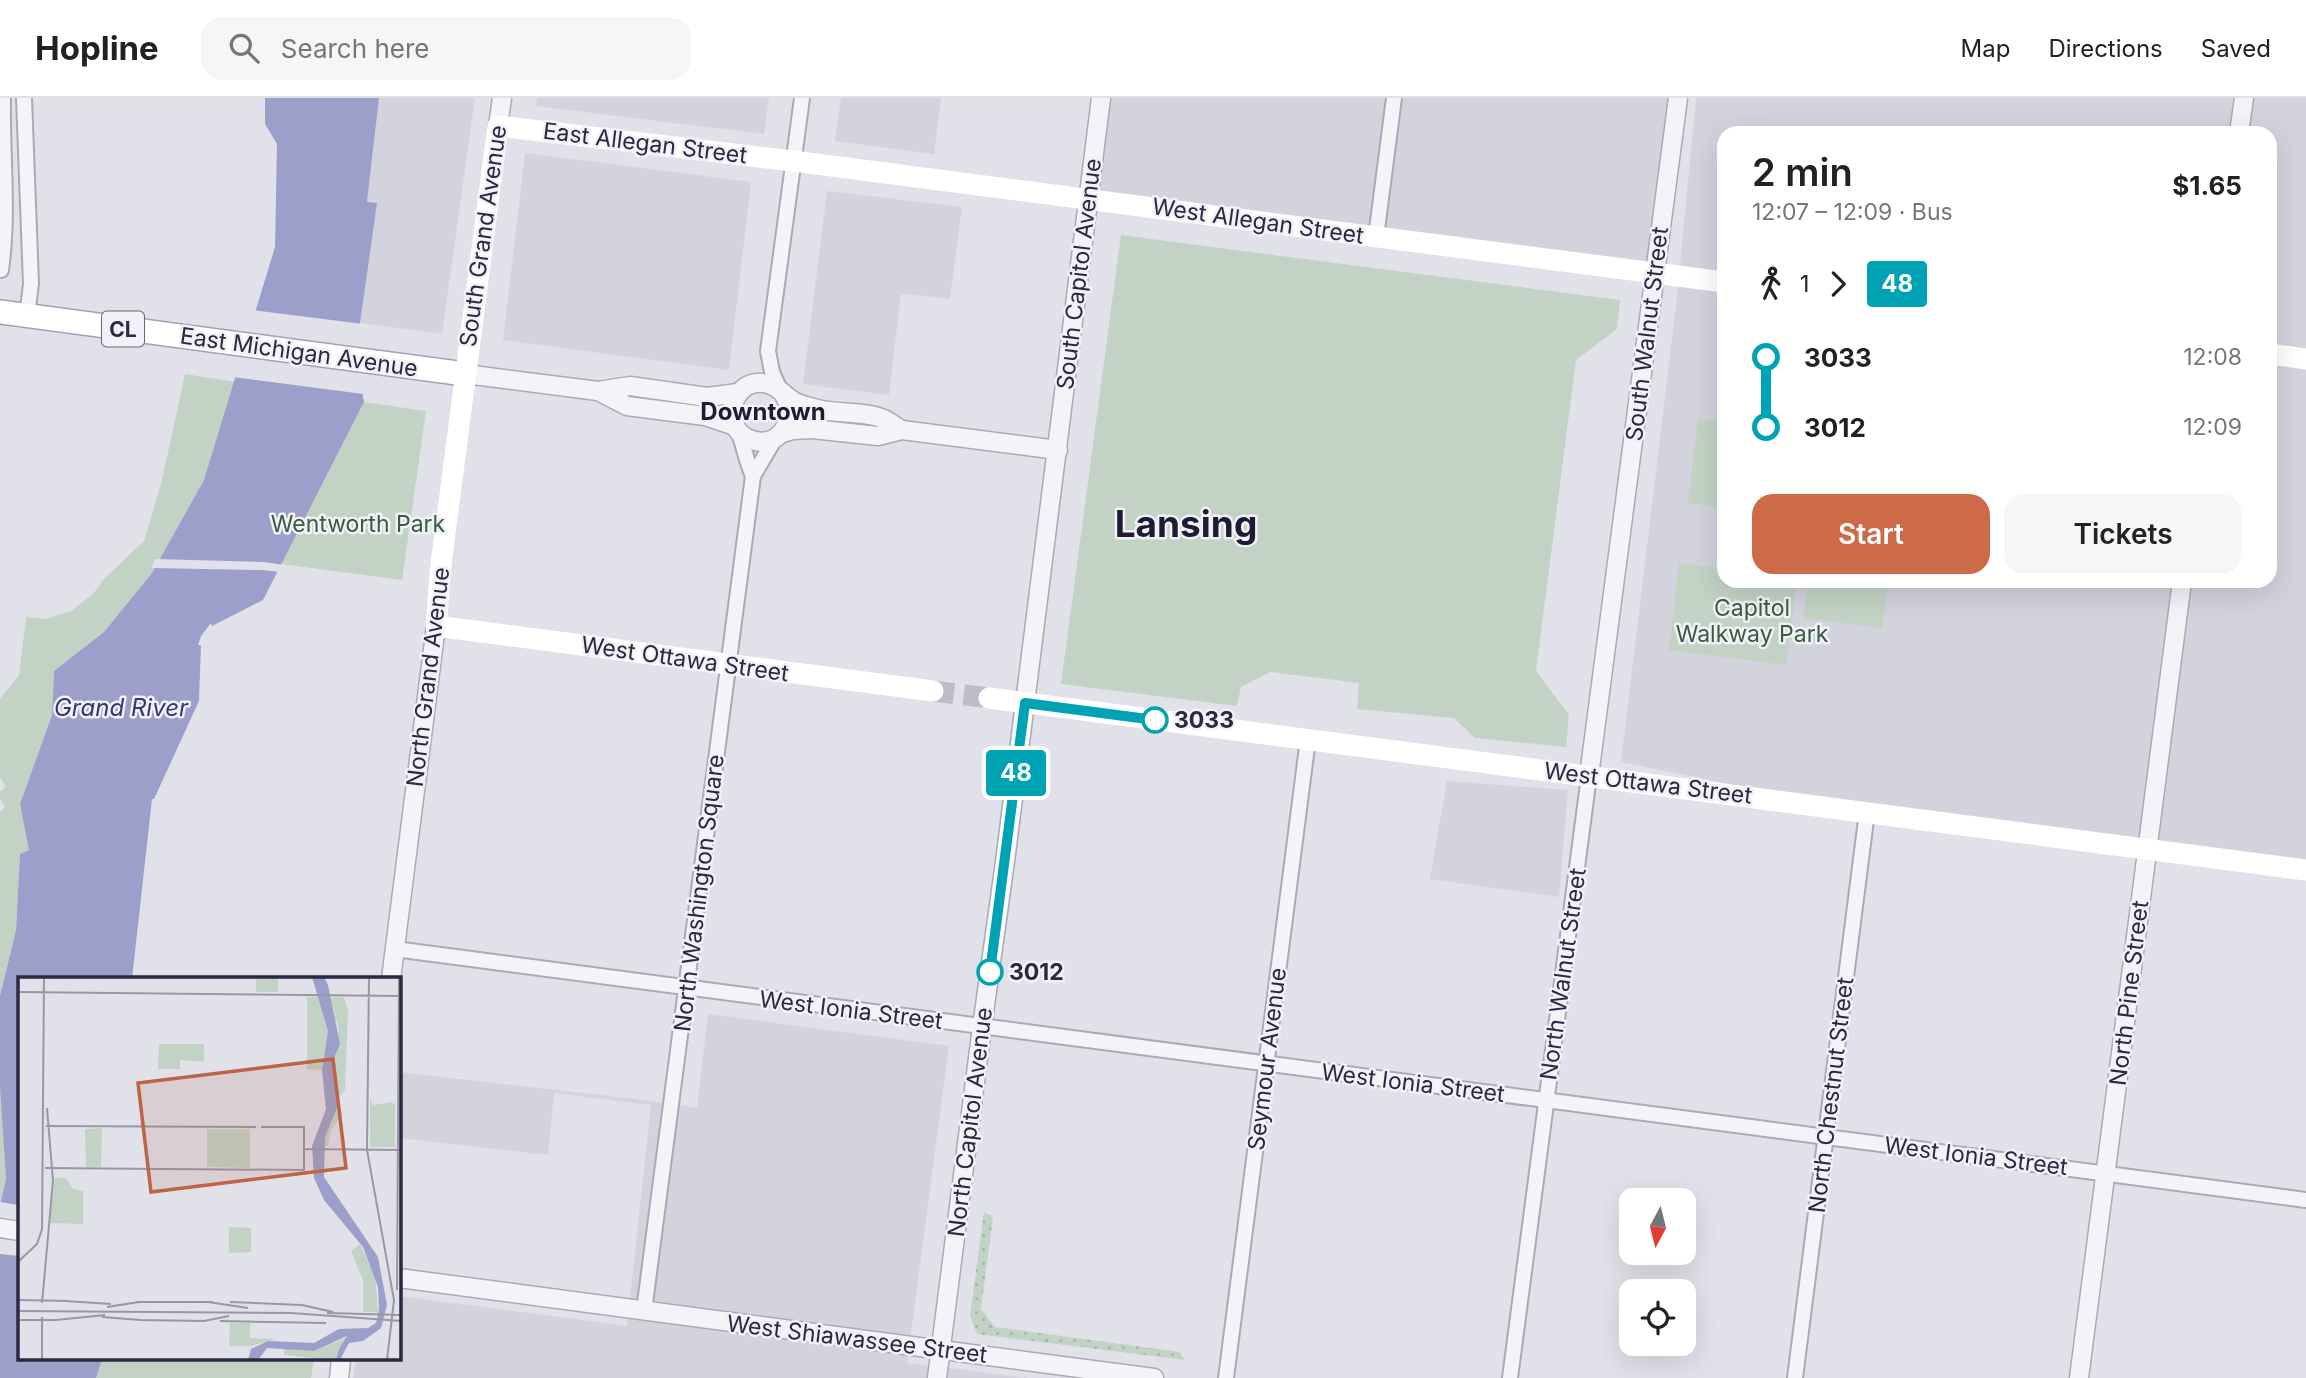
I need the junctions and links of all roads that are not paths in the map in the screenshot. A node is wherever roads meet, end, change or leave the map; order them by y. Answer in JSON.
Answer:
{"nodes":[{"id":1,"x":3,"y":98,"type":"edge"},
{"id":2,"x":24,"y":98,"type":"edge"},
{"id":3,"x":502,"y":98,"type":"edge"},
{"id":4,"x":802,"y":98,"type":"edge"},
{"id":5,"x":1101,"y":98,"type":"edge"},
{"id":6,"x":1394,"y":98,"type":"edge"},
{"id":7,"x":1678,"y":98,"type":"edge"},
{"id":8,"x":2244,"y":98,"type":"edge"},
{"id":9,"x":498,"y":126,"type":"junction"},
{"id":10,"x":2240,"y":126,"type":"edge"},
{"id":11,"x":1,"y":146,"type":"edge"},
{"id":12,"x":793,"y":161,"type":"junction"},
{"id":13,"x":1087,"y":199,"type":"junction"},
{"id":14,"x":1376,"y":237,"type":"junction"},
{"id":15,"x":1,"y":270,"type":"edge"},
{"id":16,"x":1655,"y":274,"type":"junction"},
{"id":17,"x":1717,"y":281,"type":"edge"},
{"id":18,"x":0,"y":312,"type":"edge"},
{"id":19,"x":27,"y":316,"type":"junction"},
{"id":20,"x":768,"y":351,"type":"junction"},
{"id":21,"x":2277,"y":355,"type":"edge"},
{"id":22,"x":2306,"y":359,"type":"edge"},
{"id":23,"x":465,"y":374,"type":"junction"},
{"id":24,"x":743,"y":389,"type":"junction"},
{"id":25,"x":598,"y":391,"type":"junction"},
{"id":26,"x":782,"y":391,"type":"junction"},
{"id":27,"x":736,"y":428,"type":"junction"},
{"id":28,"x":902,"y":430,"type":"junction"},
{"id":29,"x":778,"y":435,"type":"junction"},
{"id":30,"x":1058,"y":450,"type":"junction"},
{"id":31,"x":753,"y":476,"type":"junction"},
{"id":32,"x":1616,"y":570,"type":"joint"},
{"id":33,"x":2181,"y":588,"type":"edge"},
{"id":34,"x":436,"y":626,"type":"junction"},
{"id":35,"x":728,"y":664,"type":"junction"},
{"id":36,"x":933,"y":691,"type":"tunnel mouth"},
{"id":37,"x":989,"y":698,"type":"tunnel mouth"},
{"id":38,"x":1025,"y":703,"type":"junction"},
{"id":39,"x":1308,"y":739,"type":"junction"},
{"id":40,"x":1589,"y":776,"type":"junction"},
{"id":41,"x":1867,"y":812,"type":"junction"},
{"id":42,"x":2147,"y":849,"type":"junction"},
{"id":43,"x":2306,"y":870,"type":"edge"},
{"id":44,"x":395,"y":950,"type":"junction"},
{"id":45,"x":391,"y":977,"type":"edge"},
{"id":46,"x":687,"y":989,"type":"junction"},
{"id":47,"x":982,"y":1027,"type":"junction"},
{"id":48,"x":1266,"y":1064,"type":"junction"},
{"id":49,"x":1546,"y":1100,"type":"junction"},
{"id":50,"x":1826,"y":1136,"type":"junction"},
{"id":51,"x":2105,"y":1173,"type":"junction"},
{"id":52,"x":2306,"y":1200,"type":"edge"},
{"id":53,"x":0,"y":1228,"type":"edge"},
{"id":54,"x":18,"y":1231,"type":"edge"},
{"id":55,"x":401,"y":1278,"type":"edge"},
{"id":56,"x":644,"y":1311,"type":"junction"},
{"id":57,"x":941,"y":1349,"type":"junction"},
{"id":58,"x":341,"y":1360,"type":"edge"},
{"id":59,"x":339,"y":1378,"type":"edge"},
{"id":60,"x":937,"y":1378,"type":"edge"},
{"id":61,"x":1154,"y":1378,"type":"edge"},
{"id":62,"x":1226,"y":1378,"type":"edge"},
{"id":63,"x":1510,"y":1378,"type":"edge"},
{"id":64,"x":1795,"y":1378,"type":"edge"},
{"id":65,"x":2079,"y":1378,"type":"edge"}],
"edges":[{"from":1,"to":11,"type":"street"},
{"from":2,"to":19,"type":"street"},
{"from":3,"to":9,"type":"street","name":"South Grand Avenue"},
{"from":4,"to":12,"type":"street"},
{"from":5,"to":13,"type":"street","name":"South Capitol Avenue"},
{"from":6,"to":14,"type":"street"},
{"from":7,"to":16,"type":"street","name":"South Walnut Street"},
{"from":8,"to":10,"type":"street"},
{"from":9,"to":12,"type":"main road","name":"East Allegan Street"},
{"from":9,"to":23,"type":"main road","name":"South Grand Avenue"},
{"from":11,"to":15,"type":"street"},
{"from":12,"to":13,"type":"main road","name":"West Allegan Street"},
{"from":12,"to":20,"type":"street"},
{"from":13,"to":14,"type":"main road","name":"West Allegan Street"},
{"from":13,"to":30,"type":"street","name":"South Capitol Avenue"},
{"from":14,"to":16,"type":"main road","name":"West Allegan Street"},
{"from":16,"to":17,"type":"main road","name":"West Allegan Street"},
{"from":16,"to":32,"type":"street","name":"South Walnut Street"},
{"from":18,"to":19,"type":"main road","name":"East Michigan Avenue","number":"CL"},
{"from":19,"to":23,"type":"main road","name":"East Michigan Avenue","number":"CL"},
{"from":20,"to":24,"type":"street"},
{"from":20,"to":26,"type":"street"},
{"from":21,"to":22,"type":"main road"},
{"from":23,"to":25,"type":"street","name":"East Michigan Avenue"},
{"from":23,"to":34,"type":"main road","name":"North Grand Avenue"},
{"from":24,"to":25,"type":"street","name":"East Michigan Avenue"},
{"from":24,"to":26,"type":"street"},
{"from":24,"to":27,"type":"street"},
{"from":25,"to":27,"type":"street","name":"East Michigan Avenue"},
{"from":26,"to":28,"type":"street"},
{"from":26,"to":29,"type":"street"},
{"from":27,"to":29,"type":"street"},
{"from":27,"to":31,"type":"street"},
{"from":28,"to":29,"type":"street"},
{"from":28,"to":30,"type":"street"},
{"from":29,"to":31,"type":"street"},
{"from":30,"to":38,"type":"street","name":"North Capitol Avenue"},
{"from":31,"to":35,"type":"street","name":"North Washington Square"},
{"from":32,"to":40,"type":"street","name":"North Walnut Street"},
{"from":33,"to":42,"type":"street","name":"North Pine Street"},
{"from":34,"to":35,"type":"main road","name":"West Ottawa Street"},
{"from":34,"to":44,"type":"street","name":"North Grand Avenue"},
{"from":35,"to":36,"type":"main road","name":"West Ottawa Street"},
{"from":35,"to":46,"type":"street","name":"North Washington Square"},
{"from":37,"to":38,"type":"main road","name":"West Ottawa Street"},
{"from":38,"to":39,"type":"main road","name":"West Ottawa Street"},
{"from":38,"to":47,"type":"street","name":"North Capitol Avenue"},
{"from":39,"to":40,"type":"main road","name":"West Ottawa Street"},
{"from":39,"to":48,"type":"street","name":"Seymour Avenue"},
{"from":40,"to":41,"type":"main road","name":"West Ottawa Street"},
{"from":40,"to":49,"type":"street","name":"North Walnut Street"},
{"from":41,"to":42,"type":"main road","name":"West Ottawa Street"},
{"from":41,"to":50,"type":"street","name":"North Chestnut Street"},
{"from":42,"to":43,"type":"main road","name":"West Ottawa Street"},
{"from":42,"to":51,"type":"street","name":"North Pine Street"},
{"from":44,"to":45,"type":"street","name":"North Grand Avenue"},
{"from":44,"to":46,"type":"street","name":"West Ionia Street"},
{"from":46,"to":47,"type":"street","name":"West Ionia Street"},
{"from":46,"to":56,"type":"street","name":"North Washington Square"},
{"from":47,"to":48,"type":"street","name":"West Ionia Street"},
{"from":47,"to":57,"type":"street","name":"North Capitol Avenue"},
{"from":48,"to":49,"type":"street","name":"West Ionia Street"},
{"from":48,"to":62,"type":"street","name":"Seymour Avenue"},
{"from":49,"to":50,"type":"street","name":"West Ionia Street"},
{"from":49,"to":63,"type":"street","name":"North Walnut Street"},
{"from":50,"to":51,"type":"street","name":"West Ionia Street"},
{"from":50,"to":64,"type":"street","name":"North Chestnut Street"},
{"from":51,"to":52,"type":"street","name":"West Ionia Street"},
{"from":51,"to":65,"type":"street","name":"North Pine Street"},
{"from":53,"to":54,"type":"street"},
{"from":55,"to":56,"type":"street","name":"West Shiawassee Street"},
{"from":56,"to":57,"type":"street","name":"West Shiawassee Street"},
{"from":57,"to":60,"type":"street","name":"North Capitol Avenue"},
{"from":57,"to":61,"type":"street","name":"West Shiawassee Street"},
{"from":58,"to":59,"type":"street"}]}
